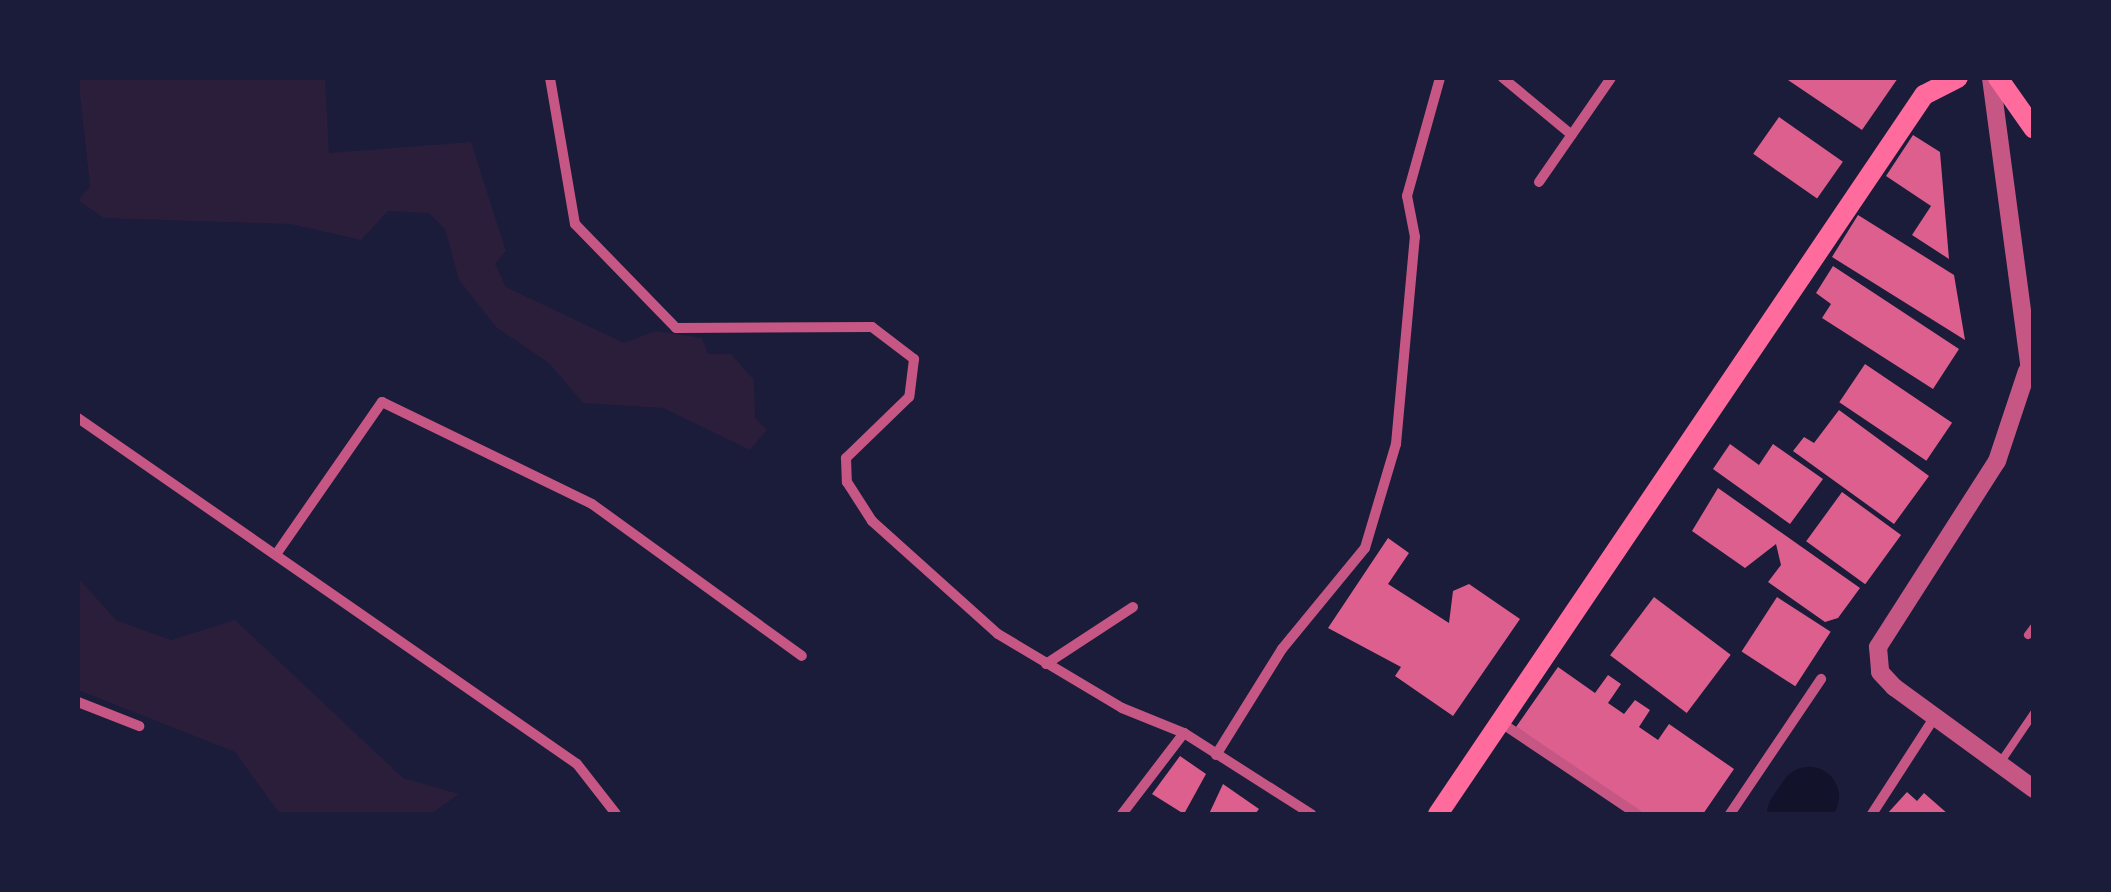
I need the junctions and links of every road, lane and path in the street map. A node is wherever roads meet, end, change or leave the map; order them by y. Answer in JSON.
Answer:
{"nodes":[{"id":1,"x":567,"y":78,"type":"edge"},
{"id":2,"x":1440,"y":78,"type":"edge"},
{"id":3,"x":1503,"y":78,"type":"edge"},
{"id":4,"x":1611,"y":78,"type":"edge"},
{"id":5,"x":1958,"y":78,"type":"edge"},
{"id":6,"x":1994,"y":78,"type":"edge"},
{"id":7,"x":550,"y":79,"type":"edge"},
{"id":8,"x":2034,"y":128,"type":"edge"},
{"id":9,"x":1572,"y":135,"type":"junction"},
{"id":10,"x":1539,"y":182,"type":"dead end"},
{"id":11,"x":2030,"y":378,"type":"edge"},
{"id":12,"x":78,"y":418,"type":"edge"},
{"id":13,"x":277,"y":553,"type":"junction"},
{"id":14,"x":1133,"y":607,"type":"dead end"},
{"id":15,"x":802,"y":656,"type":"dead end"},
{"id":16,"x":1046,"y":664,"type":"junction"},
{"id":17,"x":1821,"y":679,"type":"dead end"},
{"id":18,"x":78,"y":702,"type":"edge"},
{"id":19,"x":2034,"y":712,"type":"edge"},
{"id":20,"x":1934,"y":718,"type":"junction"},
{"id":21,"x":1500,"y":722,"type":"junction"},
{"id":22,"x":139,"y":726,"type":"dead end"},
{"id":23,"x":1184,"y":732,"type":"junction"},
{"id":24,"x":1216,"y":754,"type":"junction"},
{"id":25,"x":1996,"y":768,"type":"junction"},
{"id":26,"x":2034,"y":789,"type":"edge"},
{"id":27,"x":616,"y":814,"type":"edge"},
{"id":28,"x":1122,"y":814,"type":"edge"},
{"id":29,"x":1312,"y":814,"type":"edge"},
{"id":30,"x":1438,"y":814,"type":"edge"},
{"id":31,"x":1637,"y":814,"type":"edge"},
{"id":32,"x":1730,"y":814,"type":"edge"},
{"id":33,"x":1872,"y":814,"type":"edge"}],
"edges":[{"from":1,"to":7,"type":"street"},
{"from":2,"to":24,"type":"street"},
{"from":3,"to":9,"type":"street"},
{"from":4,"to":9,"type":"street"},
{"from":5,"to":21,"type":"main road"},
{"from":6,"to":8,"type":"main road"},
{"from":6,"to":11,"type":"street"},
{"from":7,"to":16,"type":"street"},
{"from":9,"to":10,"type":"street"},
{"from":11,"to":20,"type":"street"},
{"from":12,"to":13,"type":"street"},
{"from":13,"to":15,"type":"street"},
{"from":13,"to":27,"type":"street"},
{"from":14,"to":16,"type":"street"},
{"from":16,"to":23,"type":"street"},
{"from":17,"to":32,"type":"street"},
{"from":18,"to":22,"type":"street"},
{"from":19,"to":25,"type":"lane"},
{"from":20,"to":25,"type":"street"},
{"from":20,"to":33,"type":"street"},
{"from":21,"to":30,"type":"main road"},
{"from":21,"to":31,"type":"street"},
{"from":23,"to":24,"type":"street"},
{"from":23,"to":28,"type":"street"},
{"from":24,"to":29,"type":"street"},
{"from":25,"to":26,"type":"street"}]}
